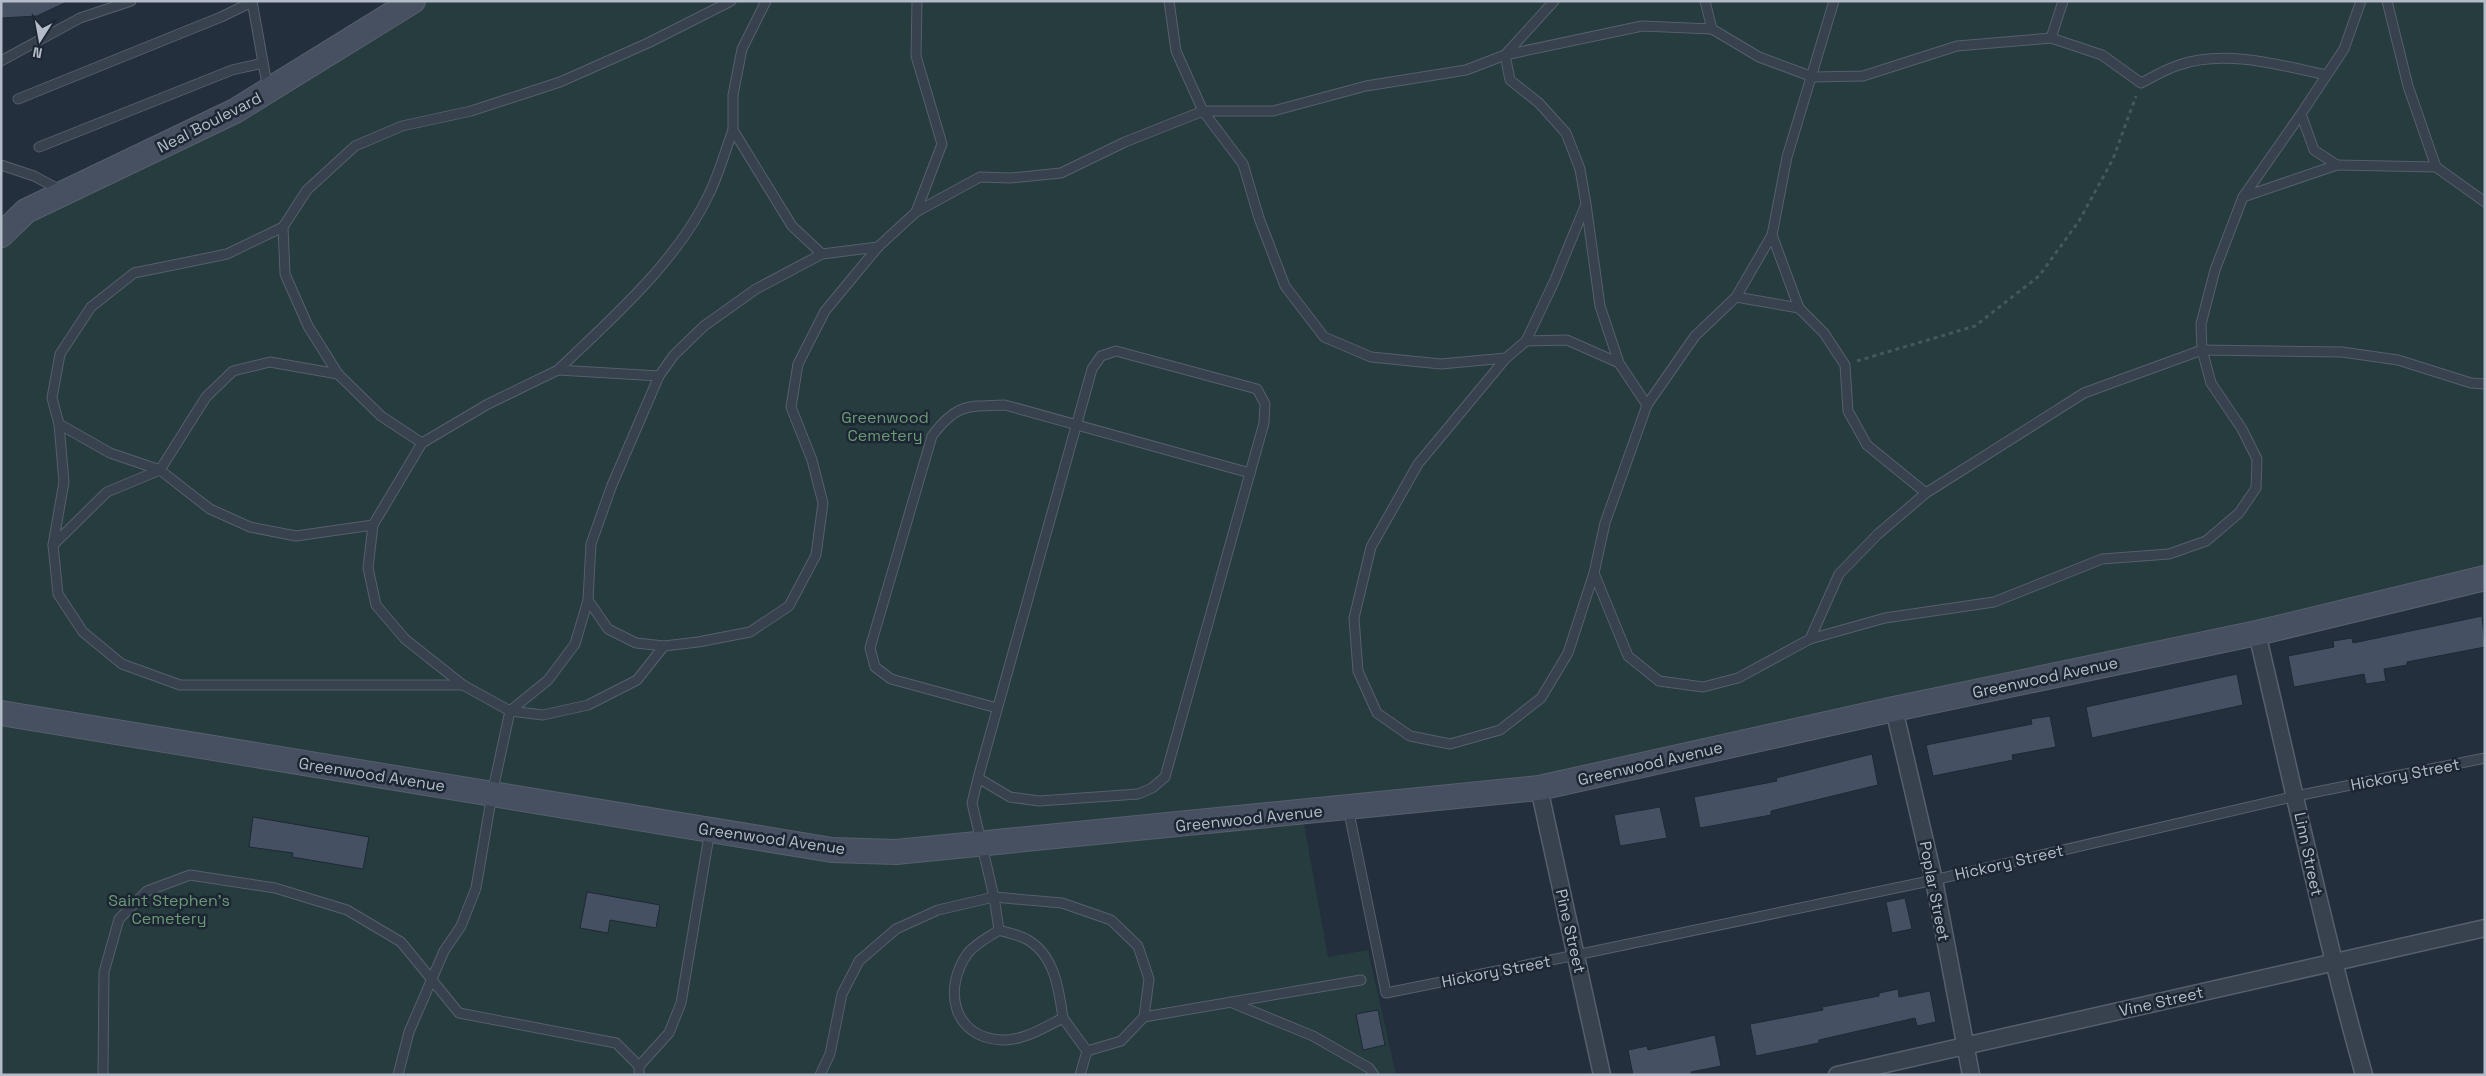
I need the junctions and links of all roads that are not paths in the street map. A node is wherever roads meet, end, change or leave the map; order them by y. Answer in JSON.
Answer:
{"nodes":[{"id":1,"x":131,"y":1,"type":"edge"},
{"id":2,"x":413,"y":1,"type":"edge"},
{"id":3,"x":731,"y":1,"type":"edge"},
{"id":4,"x":766,"y":1,"type":"edge"},
{"id":5,"x":917,"y":1,"type":"edge"},
{"id":6,"x":1169,"y":1,"type":"edge"},
{"id":7,"x":1554,"y":1,"type":"edge"},
{"id":8,"x":1705,"y":1,"type":"edge"},
{"id":9,"x":1834,"y":1,"type":"edge"},
{"id":10,"x":2063,"y":1,"type":"edge"},
{"id":11,"x":2361,"y":1,"type":"edge"},
{"id":12,"x":2387,"y":1,"type":"edge"},
{"id":13,"x":252,"y":2,"type":"edge"},
{"id":14,"x":1712,"y":29,"type":"junction"},
{"id":15,"x":2052,"y":38,"type":"junction"},
{"id":16,"x":1506,"y":55,"type":"junction"},
{"id":17,"x":1,"y":61,"type":"edge"},
{"id":18,"x":263,"y":63,"type":"junction"},
{"id":19,"x":2326,"y":75,"type":"junction"},
{"id":20,"x":1813,"y":77,"type":"junction"},
{"id":21,"x":268,"y":91,"type":"junction"},
{"id":22,"x":18,"y":99,"type":"dead end"},
{"id":23,"x":1203,"y":111,"type":"junction"},
{"id":24,"x":2301,"y":114,"type":"junction"},
{"id":25,"x":733,"y":130,"type":"junction"},
{"id":26,"x":39,"y":147,"type":"dead end"},
{"id":27,"x":1,"y":165,"type":"edge"},
{"id":28,"x":2337,"y":165,"type":"junction"},
{"id":29,"x":2436,"y":167,"type":"junction"},
{"id":30,"x":64,"y":192,"type":"junction"},
{"id":31,"x":2243,"y":197,"type":"junction"},
{"id":32,"x":2485,"y":202,"type":"edge"},
{"id":33,"x":1586,"y":204,"type":"junction"},
{"id":34,"x":916,"y":212,"type":"junction"},
{"id":35,"x":283,"y":227,"type":"junction"},
{"id":36,"x":1,"y":235,"type":"edge"},
{"id":37,"x":1772,"y":235,"type":"junction"},
{"id":38,"x":878,"y":247,"type":"junction"},
{"id":39,"x":822,"y":254,"type":"junction"},
{"id":40,"x":1736,"y":297,"type":"junction"},
{"id":41,"x":1799,"y":308,"type":"junction"},
{"id":42,"x":1526,"y":341,"type":"junction"},
{"id":43,"x":2202,"y":350,"type":"junction"},
{"id":44,"x":1506,"y":358,"type":"junction"},
{"id":45,"x":1619,"y":363,"type":"junction"},
{"id":46,"x":558,"y":370,"type":"junction"},
{"id":47,"x":338,"y":374,"type":"junction"},
{"id":48,"x":659,"y":376,"type":"junction"},
{"id":49,"x":2485,"y":384,"type":"edge"},
{"id":50,"x":1647,"y":404,"type":"junction"},
{"id":51,"x":58,"y":424,"type":"junction"},
{"id":52,"x":1076,"y":425,"type":"junction"},
{"id":53,"x":422,"y":443,"type":"junction"},
{"id":54,"x":160,"y":470,"type":"junction"},
{"id":55,"x":1250,"y":473,"type":"junction"},
{"id":56,"x":1926,"y":492,"type":"junction"},
{"id":57,"x":373,"y":525,"type":"junction"},
{"id":58,"x":54,"y":545,"type":"junction"},
{"id":59,"x":1594,"y":572,"type":"junction"},
{"id":60,"x":2485,"y":578,"type":"edge"},
{"id":61,"x":588,"y":600,"type":"junction"},
{"id":62,"x":2257,"y":633,"type":"junction"},
{"id":63,"x":1810,"y":639,"type":"junction"},
{"id":64,"x":664,"y":646,"type":"junction"},
{"id":65,"x":463,"y":686,"type":"junction"},
{"id":66,"x":997,"y":708,"type":"junction"},
{"id":67,"x":1894,"y":709,"type":"junction"},
{"id":68,"x":510,"y":711,"type":"junction"},
{"id":69,"x":1,"y":713,"type":"edge"},
{"id":70,"x":2485,"y":758,"type":"edge"},
{"id":71,"x":978,"y":778,"type":"junction"},
{"id":72,"x":1539,"y":788,"type":"junction"},
{"id":73,"x":492,"y":794,"type":"junction"},
{"id":74,"x":2296,"y":796,"type":"junction"},
{"id":75,"x":1348,"y":808,"type":"junction"},
{"id":76,"x":710,"y":830,"type":"junction"},
{"id":77,"x":981,"y":844,"type":"junction"},
{"id":78,"x":1934,"y":880,"type":"junction"},
{"id":79,"x":994,"y":897,"type":"junction"},
{"id":80,"x":2485,"y":928,"type":"edge"},
{"id":81,"x":999,"y":930,"type":"junction"},
{"id":82,"x":1576,"y":955,"type":"junction"},
{"id":83,"x":2333,"y":962,"type":"junction"},
{"id":84,"x":432,"y":979,"type":"junction"},
{"id":85,"x":1361,"y":980,"type":"dead end"},
{"id":86,"x":1230,"y":1002,"type":"junction"},
{"id":87,"x":1144,"y":1017,"type":"junction"},
{"id":88,"x":1063,"y":1018,"type":"junction"},
{"id":89,"x":1964,"y":1045,"type":"junction"},
{"id":90,"x":1087,"y":1051,"type":"junction"},
{"id":91,"x":639,"y":1070,"type":"edge"},
{"id":92,"x":103,"y":1075,"type":"edge"},
{"id":93,"x":398,"y":1075,"type":"edge"},
{"id":94,"x":820,"y":1075,"type":"edge"},
{"id":95,"x":1080,"y":1075,"type":"edge"},
{"id":96,"x":1374,"y":1075,"type":"edge"},
{"id":97,"x":1602,"y":1075,"type":"edge"},
{"id":98,"x":1837,"y":1075,"type":"edge"},
{"id":99,"x":1971,"y":1075,"type":"edge"},
{"id":100,"x":2364,"y":1075,"type":"edge"}],
"edges":[{"from":1,"to":17,"type":"lane"},
{"from":2,"to":21,"type":"street","name":"Neal Boulevard"},
{"from":3,"to":35,"type":"lane"},
{"from":4,"to":25,"type":"lane"},
{"from":5,"to":34,"type":"lane"},
{"from":6,"to":23,"type":"lane"},
{"from":7,"to":16,"type":"lane"},
{"from":8,"to":14,"type":"lane"},
{"from":9,"to":20,"type":"lane"},
{"from":10,"to":15,"type":"lane"},
{"from":11,"to":19,"type":"lane"},
{"from":12,"to":29,"type":"lane"},
{"from":13,"to":18,"type":"lane"},
{"from":13,"to":22,"type":"lane"},
{"from":14,"to":16,"type":"lane"},
{"from":14,"to":20,"type":"lane"},
{"from":15,"to":19,"type":"lane"},
{"from":15,"to":20,"type":"lane"},
{"from":16,"to":23,"type":"lane"},
{"from":16,"to":33,"type":"lane"},
{"from":18,"to":21,"type":"lane"},
{"from":18,"to":26,"type":"lane"},
{"from":19,"to":24,"type":"lane"},
{"from":20,"to":37,"type":"lane"},
{"from":21,"to":30,"type":"street","name":"Neal Boulevard"},
{"from":23,"to":34,"type":"lane"},
{"from":23,"to":44,"type":"lane"},
{"from":24,"to":28,"type":"lane"},
{"from":24,"to":31,"type":"lane"},
{"from":25,"to":39,"type":"lane"},
{"from":25,"to":46,"type":"lane"},
{"from":27,"to":30,"type":"lane"},
{"from":28,"to":29,"type":"lane"},
{"from":28,"to":31,"type":"lane"},
{"from":29,"to":32,"type":"lane"},
{"from":30,"to":36,"type":"street","name":"Neal Boulevard"},
{"from":31,"to":43,"type":"lane"},
{"from":33,"to":42,"type":"lane"},
{"from":33,"to":45,"type":"lane"},
{"from":34,"to":38,"type":"lane"},
{"from":35,"to":47,"type":"lane"},
{"from":35,"to":51,"type":"lane"},
{"from":37,"to":40,"type":"lane"},
{"from":37,"to":41,"type":"lane"},
{"from":38,"to":39,"type":"lane"},
{"from":38,"to":64,"type":"lane"},
{"from":39,"to":48,"type":"lane"},
{"from":40,"to":41,"type":"lane"},
{"from":40,"to":50,"type":"lane"},
{"from":41,"to":56,"type":"lane"},
{"from":42,"to":44,"type":"lane"},
{"from":42,"to":45,"type":"lane"},
{"from":43,"to":49,"type":"lane"},
{"from":43,"to":56,"type":"lane"},
{"from":43,"to":63,"type":"lane"},
{"from":44,"to":59,"type":"lane"},
{"from":45,"to":50,"type":"lane"},
{"from":46,"to":48,"type":"lane"},
{"from":46,"to":53,"type":"lane"},
{"from":47,"to":53,"type":"lane"},
{"from":47,"to":54,"type":"lane"},
{"from":48,"to":61,"type":"lane"},
{"from":50,"to":59,"type":"lane"},
{"from":51,"to":54,"type":"lane"},
{"from":51,"to":58,"type":"lane"},
{"from":52,"to":55,"type":"lane"},
{"from":52,"to":55,"type":"lane"},
{"from":52,"to":66,"type":"lane"},
{"from":52,"to":66,"type":"lane"},
{"from":53,"to":57,"type":"lane"},
{"from":54,"to":57,"type":"lane"},
{"from":54,"to":58,"type":"lane"},
{"from":55,"to":71,"type":"lane"},
{"from":56,"to":63,"type":"lane"},
{"from":57,"to":65,"type":"lane"},
{"from":58,"to":65,"type":"lane"},
{"from":59,"to":63,"type":"lane"},
{"from":60,"to":62,"type":"street","name":"Greenwood Avenue"},
{"from":61,"to":64,"type":"lane"},
{"from":61,"to":68,"type":"lane"},
{"from":62,"to":67,"type":"street","name":"Greenwood Avenue"},
{"from":62,"to":74,"type":"street","name":"Linn Street"},
{"from":64,"to":68,"type":"lane"},
{"from":65,"to":68,"type":"lane"},
{"from":66,"to":71,"type":"lane"},
{"from":67,"to":72,"type":"street","name":"Greenwood Avenue"},
{"from":67,"to":78,"type":"street","name":"Poplar Street"},
{"from":68,"to":73,"type":"lane"},
{"from":69,"to":73,"type":"street","name":"Greenwood Avenue"},
{"from":70,"to":74,"type":"lane","name":"Hickory Street"},
{"from":71,"to":77,"type":"lane"},
{"from":72,"to":75,"type":"street","name":"Greenwood Avenue"},
{"from":72,"to":82,"type":"street","name":"Pine Street"},
{"from":73,"to":76,"type":"street","name":"Greenwood Avenue"},
{"from":73,"to":84,"type":"lane"},
{"from":74,"to":78,"type":"lane","name":"Hickory Street"},
{"from":74,"to":83,"type":"street","name":"Linn Street"},
{"from":75,"to":77,"type":"street","name":"Greenwood Avenue"},
{"from":75,"to":82,"type":"lane","name":"Hickory Street"},
{"from":76,"to":77,"type":"street","name":"Greenwood Avenue"},
{"from":76,"to":91,"type":"lane"},
{"from":77,"to":79,"type":"lane"},
{"from":78,"to":82,"type":"lane","name":"Hickory Street"},
{"from":78,"to":89,"type":"street","name":"Poplar Street"},
{"from":79,"to":81,"type":"lane"},
{"from":79,"to":87,"type":"lane"},
{"from":79,"to":94,"type":"lane"},
{"from":80,"to":83,"type":"street","name":"Vine Street"},
{"from":81,"to":88,"type":"lane"},
{"from":81,"to":88,"type":"lane"},
{"from":82,"to":97,"type":"street","name":"Pine Street"},
{"from":83,"to":89,"type":"street","name":"Vine Street"},
{"from":83,"to":100,"type":"street","name":"Linn Street"},
{"from":84,"to":91,"type":"lane"},
{"from":84,"to":92,"type":"lane"},
{"from":84,"to":93,"type":"lane"},
{"from":85,"to":86,"type":"lane"},
{"from":86,"to":87,"type":"lane"},
{"from":86,"to":96,"type":"lane"},
{"from":87,"to":90,"type":"lane"},
{"from":88,"to":90,"type":"lane"},
{"from":89,"to":98,"type":"street","name":"Vine Street"},
{"from":89,"to":99,"type":"street","name":"Poplar Street"},
{"from":90,"to":95,"type":"lane"}]}
